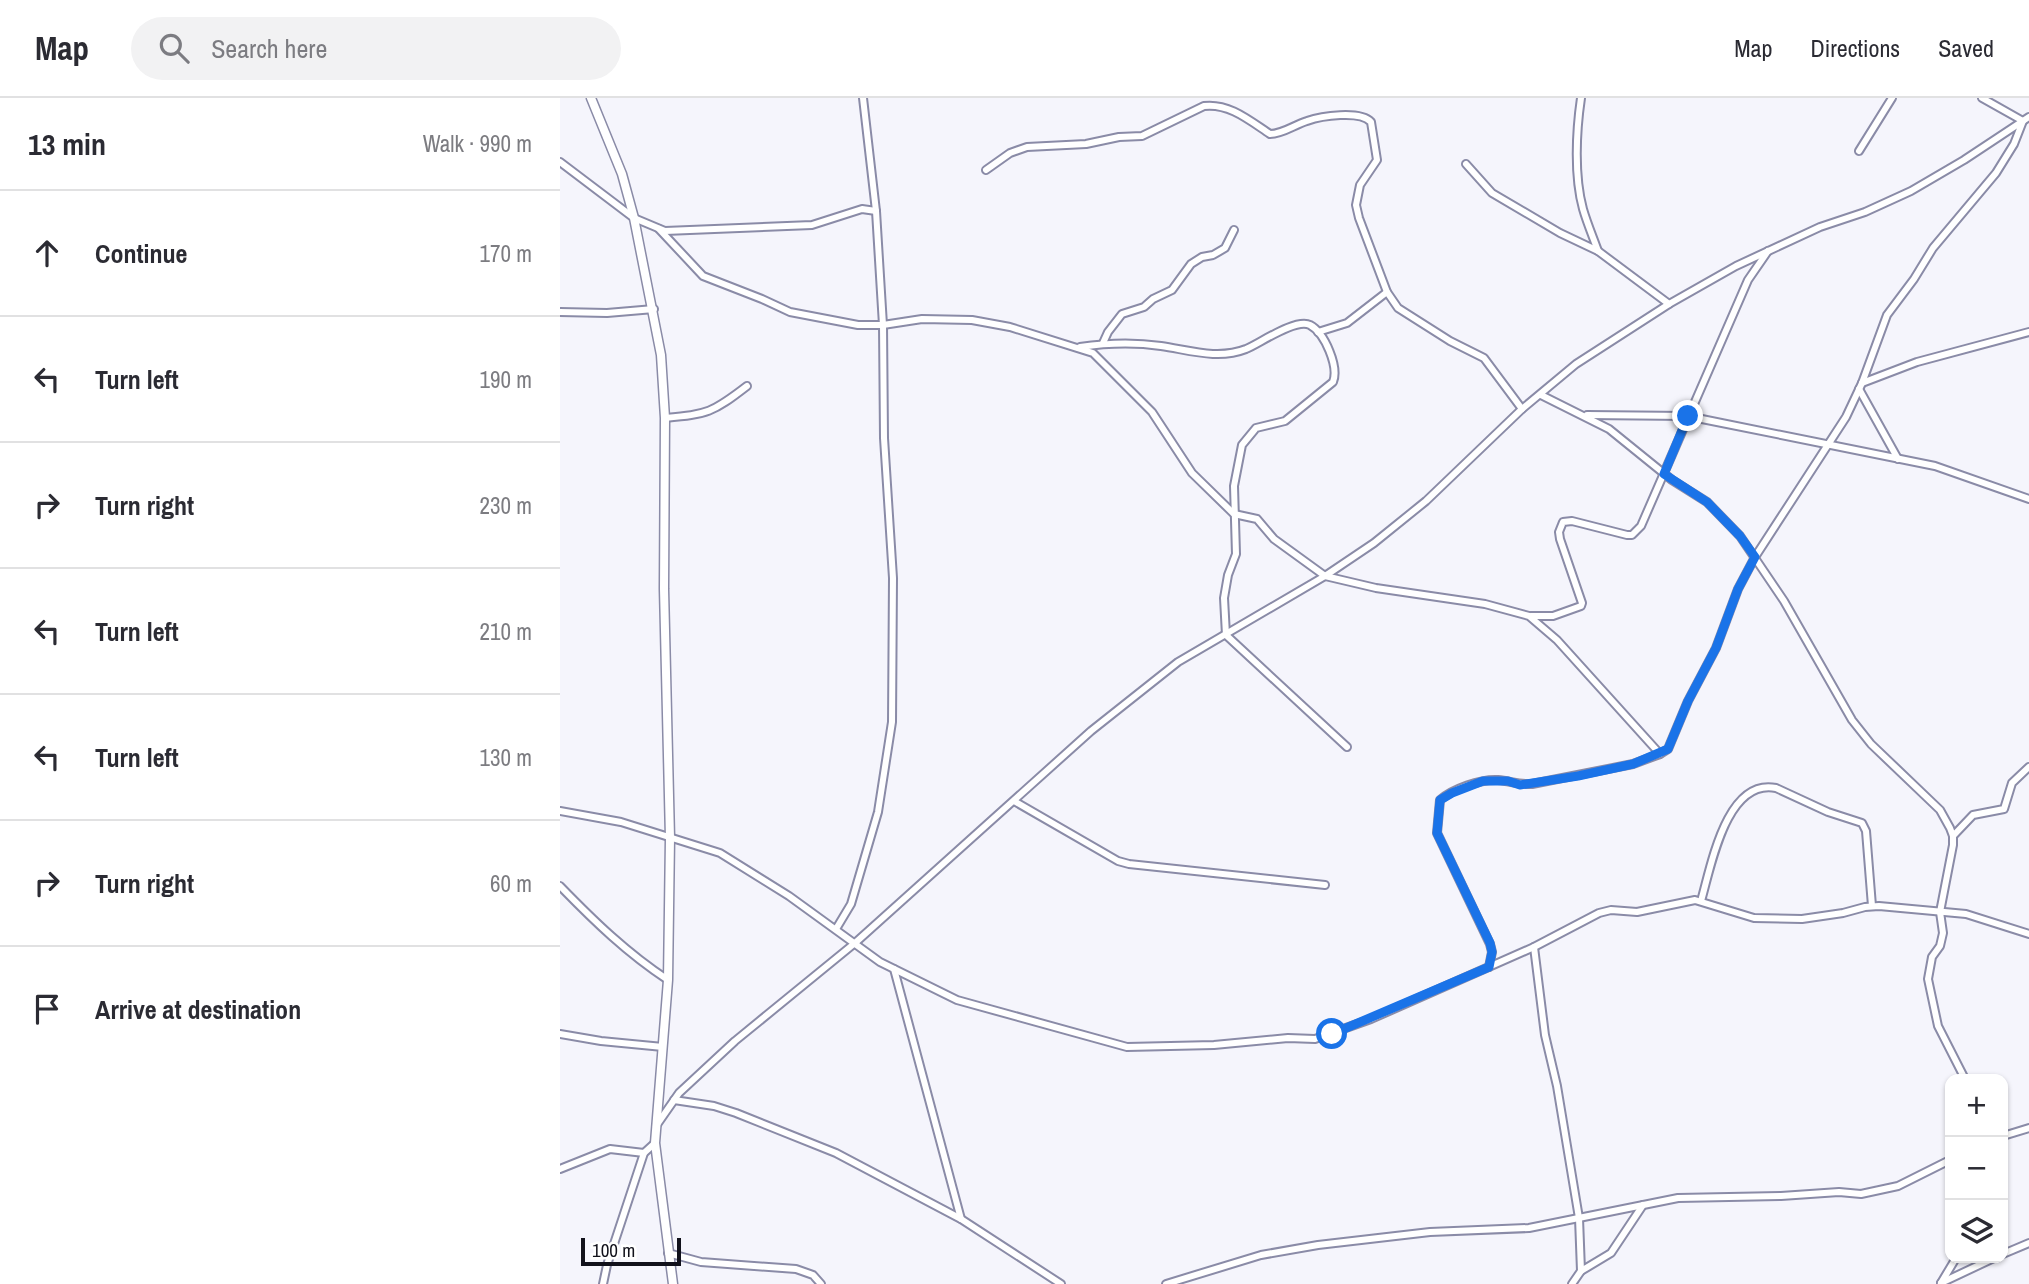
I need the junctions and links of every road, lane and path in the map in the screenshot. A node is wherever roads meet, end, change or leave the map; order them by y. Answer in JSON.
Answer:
{"nodes":[{"id":1,"x":591,"y":98,"type":"edge"},
{"id":2,"x":863,"y":98,"type":"edge"},
{"id":3,"x":1581,"y":98,"type":"edge"},
{"id":4,"x":1892,"y":98,"type":"edge"},
{"id":5,"x":1982,"y":98,"type":"edge"},
{"id":6,"x":2026,"y":119,"type":"edge"},
{"id":7,"x":1859,"y":151,"type":"dead end"},
{"id":8,"x":560,"y":162,"type":"edge"},
{"id":9,"x":1466,"y":164,"type":"dead end"},
{"id":10,"x":986,"y":170,"type":"dead end"},
{"id":11,"x":876,"y":211,"type":"junction"},
{"id":12,"x":634,"y":218,"type":"junction"},
{"id":13,"x":659,"y":229,"type":"junction"},
{"id":14,"x":1234,"y":230,"type":"dead end"},
{"id":15,"x":1769,"y":250,"type":"junction"},
{"id":16,"x":1598,"y":251,"type":"junction"},
{"id":17,"x":1387,"y":292,"type":"junction"},
{"id":18,"x":1669,"y":304,"type":"junction"},
{"id":19,"x":654,"y":309,"type":"junction"},
{"id":20,"x":560,"y":312,"type":"edge"},
{"id":21,"x":883,"y":325,"type":"junction"},
{"id":22,"x":1318,"y":332,"type":"junction"},
{"id":23,"x":2029,"y":332,"type":"edge"},
{"id":24,"x":1103,"y":343,"type":"junction"},
{"id":25,"x":1077,"y":347,"type":"junction"},
{"id":26,"x":747,"y":386,"type":"dead end"},
{"id":27,"x":1860,"y":386,"type":"junction"},
{"id":28,"x":1541,"y":394,"type":"junction"},
{"id":29,"x":1522,"y":410,"type":"junction"},
{"id":30,"x":1585,"y":415,"type":"junction"},
{"id":31,"x":1688,"y":416,"type":"junction"},
{"id":32,"x":665,"y":418,"type":"junction"},
{"id":33,"x":1830,"y":444,"type":"junction"},
{"id":34,"x":1898,"y":459,"type":"junction"},
{"id":35,"x":1664,"y":474,"type":"junction"},
{"id":36,"x":2029,"y":499,"type":"edge"},
{"id":37,"x":1234,"y":514,"type":"junction"},
{"id":38,"x":1755,"y":557,"type":"junction"},
{"id":39,"x":1325,"y":576,"type":"junction"},
{"id":40,"x":1530,"y":616,"type":"junction"},
{"id":41,"x":1226,"y":635,"type":"junction"},
{"id":42,"x":1347,"y":747,"type":"dead end"},
{"id":43,"x":1660,"y":754,"type":"junction"},
{"id":44,"x":2029,"y":767,"type":"edge"},
{"id":45,"x":1014,"y":801,"type":"junction"},
{"id":46,"x":560,"y":811,"type":"edge"},
{"id":47,"x":1953,"y":836,"type":"junction"},
{"id":48,"x":670,"y":838,"type":"junction"},
{"id":49,"x":1325,"y":885,"type":"dead end"},
{"id":50,"x":560,"y":886,"type":"edge"},
{"id":51,"x":1701,"y":901,"type":"junction"},
{"id":52,"x":1872,"y":906,"type":"junction"},
{"id":53,"x":1940,"y":912,"type":"junction"},
{"id":54,"x":836,"y":929,"type":"junction"},
{"id":55,"x":2029,"y":934,"type":"edge"},
{"id":56,"x":855,"y":943,"type":"junction"},
{"id":57,"x":1534,"y":947,"type":"junction"},
{"id":58,"x":1489,"y":967,"type":"junction"},
{"id":59,"x":894,"y":969,"type":"junction"},
{"id":60,"x":668,"y":980,"type":"junction"},
{"id":61,"x":560,"y":1034,"type":"edge"},
{"id":62,"x":663,"y":1047,"type":"junction"},
{"id":63,"x":1962,"y":1074,"type":"edge"},
{"id":64,"x":674,"y":1100,"type":"junction"},
{"id":65,"x":656,"y":1126,"type":"junction"},
{"id":66,"x":2029,"y":1128,"type":"edge"},
{"id":67,"x":2008,"y":1134,"type":"edge"},
{"id":68,"x":655,"y":1143,"type":"junction"},
{"id":69,"x":644,"y":1153,"type":"junction"},
{"id":70,"x":1945,"y":1162,"type":"edge"},
{"id":71,"x":560,"y":1169,"type":"edge"},
{"id":72,"x":1643,"y":1205,"type":"junction"},
{"id":73,"x":1579,"y":1218,"type":"junction"},
{"id":74,"x":961,"y":1219,"type":"junction"},
{"id":75,"x":2029,"y":1243,"type":"edge"},
{"id":76,"x":2008,"y":1252,"type":"edge"},
{"id":77,"x":668,"y":1253,"type":"junction"},
{"id":78,"x":1953,"y":1263,"type":"edge"},
{"id":79,"x":1983,"y":1263,"type":"edge"},
{"id":80,"x":1581,"y":1271,"type":"junction"},
{"id":81,"x":1941,"y":1283,"type":"edge"},
{"id":82,"x":603,"y":1284,"type":"edge"},
{"id":83,"x":673,"y":1284,"type":"edge"},
{"id":84,"x":821,"y":1284,"type":"edge"},
{"id":85,"x":1061,"y":1284,"type":"edge"},
{"id":86,"x":1166,"y":1284,"type":"edge"},
{"id":87,"x":1572,"y":1284,"type":"edge"}],
"edges":[{"from":1,"to":12,"type":"street"},
{"from":2,"to":11,"type":"street"},
{"from":3,"to":16,"type":"street"},
{"from":4,"to":7,"type":"street"},
{"from":5,"to":6,"type":"street"},
{"from":6,"to":15,"type":"street"},
{"from":6,"to":27,"type":"street"},
{"from":8,"to":12,"type":"street"},
{"from":9,"to":16,"type":"street"},
{"from":10,"to":17,"type":"street"},
{"from":11,"to":13,"type":"street"},
{"from":11,"to":21,"type":"street"},
{"from":12,"to":13,"type":"street"},
{"from":12,"to":19,"type":"street"},
{"from":13,"to":21,"type":"street"},
{"from":14,"to":24,"type":"street"},
{"from":15,"to":18,"type":"street"},
{"from":15,"to":31,"type":"street"},
{"from":16,"to":18,"type":"street"},
{"from":17,"to":22,"type":"street"},
{"from":17,"to":29,"type":"street"},
{"from":18,"to":28,"type":"street"},
{"from":19,"to":20,"type":"street"},
{"from":19,"to":32,"type":"street"},
{"from":21,"to":25,"type":"street"},
{"from":21,"to":54,"type":"street"},
{"from":22,"to":24,"type":"street"},
{"from":22,"to":37,"type":"street"},
{"from":23,"to":27,"type":"street"},
{"from":24,"to":25,"type":"street"},
{"from":25,"to":37,"type":"street"},
{"from":26,"to":32,"type":"street"},
{"from":27,"to":33,"type":"street"},
{"from":27,"to":34,"type":"street"},
{"from":28,"to":29,"type":"street"},
{"from":28,"to":30,"type":"street"},
{"from":29,"to":39,"type":"street"},
{"from":30,"to":31,"type":"street"},
{"from":30,"to":35,"type":"street"},
{"from":31,"to":33,"type":"street"},
{"from":31,"to":35,"type":"street"},
{"from":32,"to":48,"type":"street"},
{"from":33,"to":34,"type":"street"},
{"from":33,"to":38,"type":"street"},
{"from":34,"to":36,"type":"street"},
{"from":35,"to":38,"type":"street"},
{"from":35,"to":40,"type":"street"},
{"from":37,"to":39,"type":"street"},
{"from":37,"to":41,"type":"street"},
{"from":38,"to":43,"type":"street"},
{"from":38,"to":47,"type":"street"},
{"from":39,"to":40,"type":"street"},
{"from":39,"to":41,"type":"street"},
{"from":40,"to":43,"type":"street"},
{"from":41,"to":42,"type":"street"},
{"from":41,"to":45,"type":"street"},
{"from":43,"to":58,"type":"street"},
{"from":44,"to":47,"type":"street"},
{"from":45,"to":49,"type":"street"},
{"from":45,"to":56,"type":"street"},
{"from":46,"to":48,"type":"street"},
{"from":47,"to":53,"type":"street"},
{"from":48,"to":54,"type":"street"},
{"from":48,"to":60,"type":"street"},
{"from":50,"to":60,"type":"street"},
{"from":51,"to":52,"type":"street"},
{"from":51,"to":52,"type":"street"},
{"from":51,"to":57,"type":"street"},
{"from":52,"to":53,"type":"street"},
{"from":53,"to":55,"type":"street"},
{"from":53,"to":63,"type":"street"},
{"from":54,"to":56,"type":"street"},
{"from":56,"to":59,"type":"street"},
{"from":56,"to":64,"type":"street"},
{"from":57,"to":58,"type":"street"},
{"from":57,"to":73,"type":"street"},
{"from":58,"to":59,"type":"street"},
{"from":59,"to":74,"type":"street"},
{"from":60,"to":62,"type":"street"},
{"from":61,"to":62,"type":"street"},
{"from":62,"to":65,"type":"street"},
{"from":64,"to":65,"type":"street"},
{"from":64,"to":74,"type":"street"},
{"from":65,"to":68,"type":"street"},
{"from":66,"to":67,"type":"street"},
{"from":68,"to":69,"type":"street"},
{"from":68,"to":77,"type":"street"},
{"from":69,"to":71,"type":"street"},
{"from":69,"to":82,"type":"street"},
{"from":70,"to":72,"type":"street"},
{"from":72,"to":73,"type":"street"},
{"from":72,"to":80,"type":"street"},
{"from":73,"to":80,"type":"street"},
{"from":73,"to":86,"type":"street"},
{"from":74,"to":85,"type":"street"},
{"from":75,"to":76,"type":"street"},
{"from":77,"to":83,"type":"street"},
{"from":77,"to":84,"type":"street"},
{"from":78,"to":81,"type":"street"},
{"from":79,"to":81,"type":"street"},
{"from":80,"to":87,"type":"street"}]}
